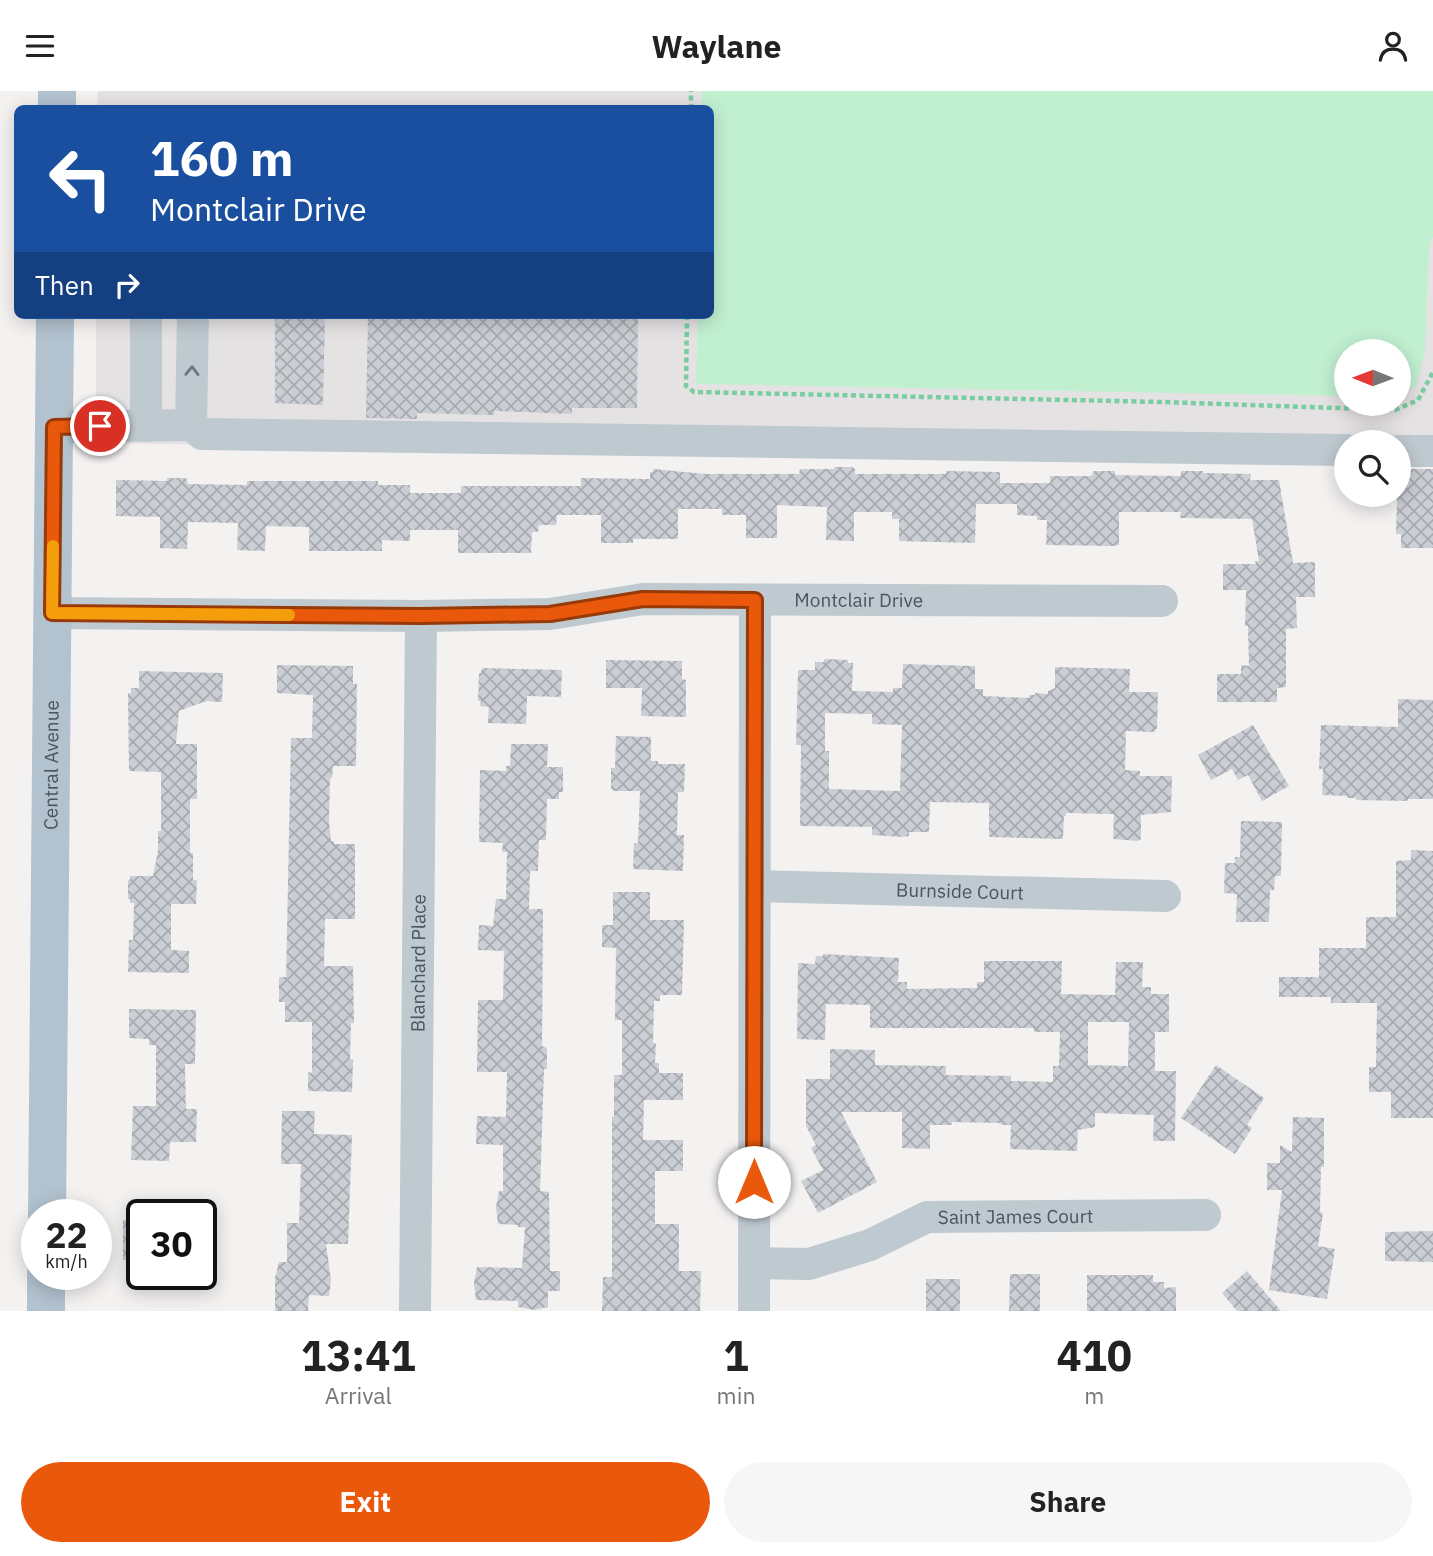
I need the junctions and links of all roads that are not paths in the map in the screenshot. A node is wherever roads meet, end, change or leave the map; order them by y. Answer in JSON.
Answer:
{"nodes":[{"id":1,"x":55,"y":319,"type":"edge"},
{"id":2,"x":146,"y":319,"type":"edge"},
{"id":3,"x":193,"y":319,"type":"edge"},
{"id":4,"x":191,"y":425,"type":"junction"},
{"id":5,"x":146,"y":426,"type":"junction"},
{"id":6,"x":54,"y":427,"type":"junction"},
{"id":7,"x":1334,"y":450,"type":"edge"},
{"id":8,"x":1411,"y":450,"type":"edge"},
{"id":9,"x":1433,"y":451,"type":"edge"},
{"id":10,"x":755,"y":600,"type":"junction"},
{"id":11,"x":1162,"y":601,"type":"dead end"},
{"id":12,"x":52,"y":613,"type":"junction"},
{"id":13,"x":421,"y":616,"type":"junction"},
{"id":14,"x":755,"y":886,"type":"junction"},
{"id":15,"x":1165,"y":896,"type":"dead end"},
{"id":16,"x":47,"y":1199,"type":"edge"},
{"id":17,"x":1205,"y":1215,"type":"dead end"},
{"id":18,"x":754,"y":1263,"type":"junction"},
{"id":19,"x":46,"y":1290,"type":"edge"},
{"id":20,"x":46,"y":1311,"type":"edge"},
{"id":21,"x":415,"y":1311,"type":"edge"},
{"id":22,"x":754,"y":1311,"type":"edge"}],
"edges":[{"from":1,"to":6,"type":"main road","name":"Central Avenue"},
{"from":2,"to":5,"type":"street"},
{"from":4,"to":3,"type":"street","one_way":true},
{"from":4,"to":5,"type":"street"},
{"from":4,"to":7,"type":"street"},
{"from":5,"to":6,"type":"street"},
{"from":6,"to":12,"type":"main road","name":"Central Avenue"},
{"from":8,"to":9,"type":"street"},
{"from":10,"to":11,"type":"street","name":"Montclair Drive"},
{"from":10,"to":13,"type":"street","name":"Montclair Drive"},
{"from":10,"to":14,"type":"street"},
{"from":12,"to":13,"type":"street","name":"Montclair Drive"},
{"from":12,"to":16,"type":"main road","name":"Central Avenue"},
{"from":13,"to":21,"type":"street","name":"Blanchard Place"},
{"from":14,"to":15,"type":"street","name":"Burnside Court"},
{"from":14,"to":18,"type":"street"},
{"from":17,"to":18,"type":"street","name":"Saint James Court"},
{"from":18,"to":22,"type":"street"},
{"from":19,"to":20,"type":"main road"}]}
